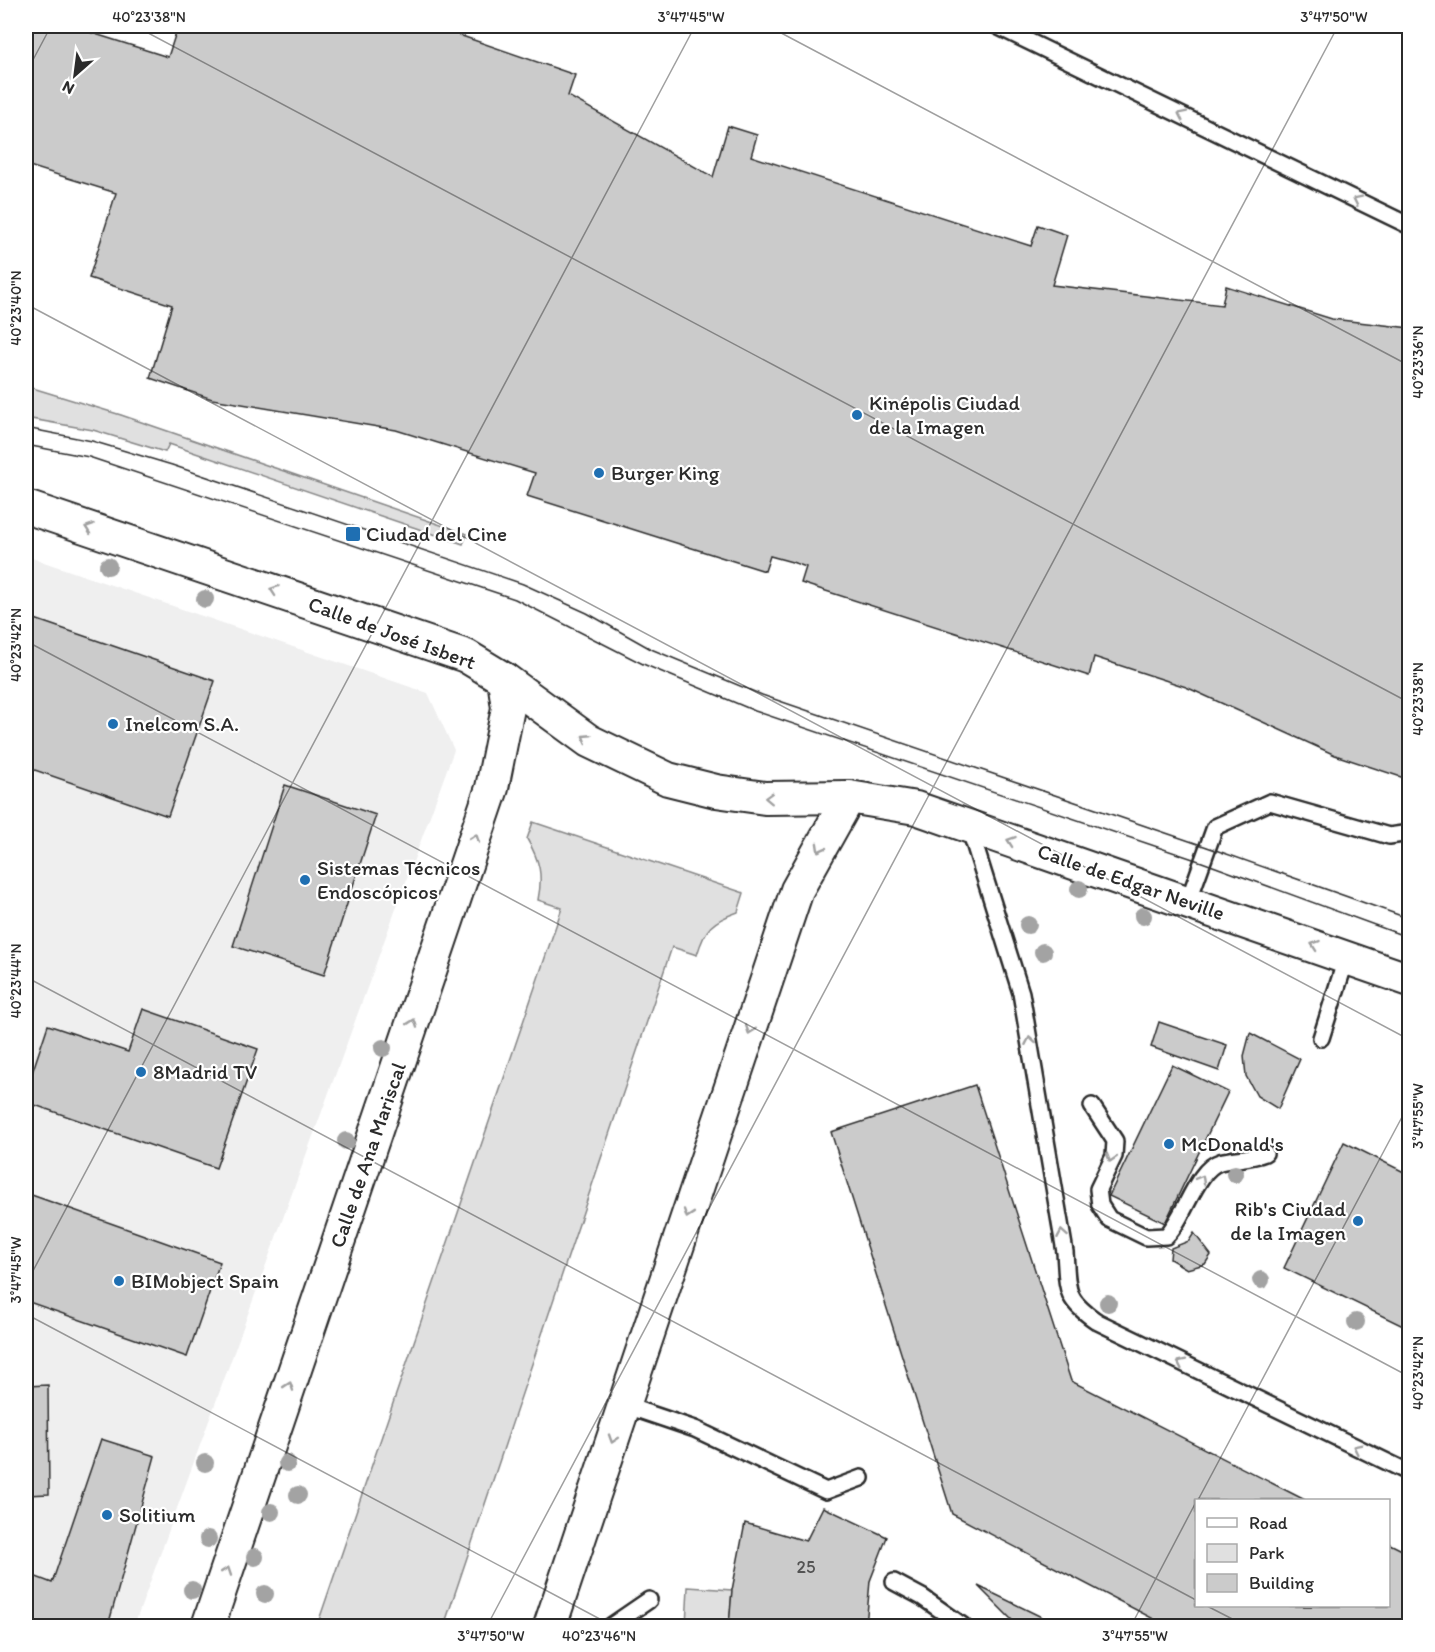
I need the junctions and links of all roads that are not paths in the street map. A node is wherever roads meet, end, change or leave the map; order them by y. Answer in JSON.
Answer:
{"nodes":[{"id":1,"x":997,"y":26,"type":"edge"},
{"id":2,"x":1410,"y":226,"type":"edge"},
{"id":3,"x":26,"y":507,"type":"edge"},
{"id":4,"x":504,"y":680,"type":"junction"},
{"id":5,"x":849,"y":797,"type":"junction"},
{"id":6,"x":969,"y":827,"type":"junction"},
{"id":7,"x":1410,"y":833,"type":"edge"},
{"id":8,"x":1188,"y":902,"type":"junction"},
{"id":9,"x":1347,"y":956,"type":"junction"},
{"id":10,"x":1410,"y":980,"type":"edge"},
{"id":11,"x":1321,"y":1038,"type":"dead end"},
{"id":12,"x":1092,"y":1106,"type":"dead end"},
{"id":13,"x":1265,"y":1153,"type":"dead end"},
{"id":14,"x":624,"y":1405,"type":"junction"},
{"id":15,"x":1410,"y":1473,"type":"edge"},
{"id":16,"x":861,"y":1478,"type":"dead end"},
{"id":17,"x":894,"y":1582,"type":"dead end"},
{"id":18,"x":650,"y":1600,"type":"dead end"},
{"id":19,"x":208,"y":1626,"type":"edge"},
{"id":20,"x":550,"y":1626,"type":"edge"},
{"id":21,"x":611,"y":1626,"type":"edge"},
{"id":22,"x":963,"y":1626,"type":"edge"}],
"edges":[{"from":2,"to":1,"type":"lane","one_way":true},
{"from":4,"to":3,"type":"street","name":"Calle de José Isbert","one_way":true},
{"from":5,"to":4,"type":"street","name":"Calle de José Isbert","one_way":true},
{"from":19,"to":4,"type":"street","name":"Calle de Ana Mariscal","one_way":true},
{"from":5,"to":6,"type":"street","name":"Calle de Edgar Neville"},
{"from":5,"to":14,"type":"street","one_way":true},
{"from":8,"to":6,"type":"street","name":"Calle de Edgar Neville","one_way":true},
{"from":15,"to":6,"type":"lane","one_way":true},
{"from":7,"to":8,"type":"lane"},
{"from":9,"to":8,"type":"street","name":"Calle de Edgar Neville","one_way":true},
{"from":9,"to":10,"type":"street","name":"Calle de Edgar Neville"},
{"from":9,"to":11,"type":"lane"},
{"from":12,"to":13,"type":"lane","one_way":true},
{"from":14,"to":16,"type":"lane"},
{"from":14,"to":20,"type":"street","one_way":true},
{"from":17,"to":22,"type":"lane"},
{"from":18,"to":21,"type":"lane"}]}
